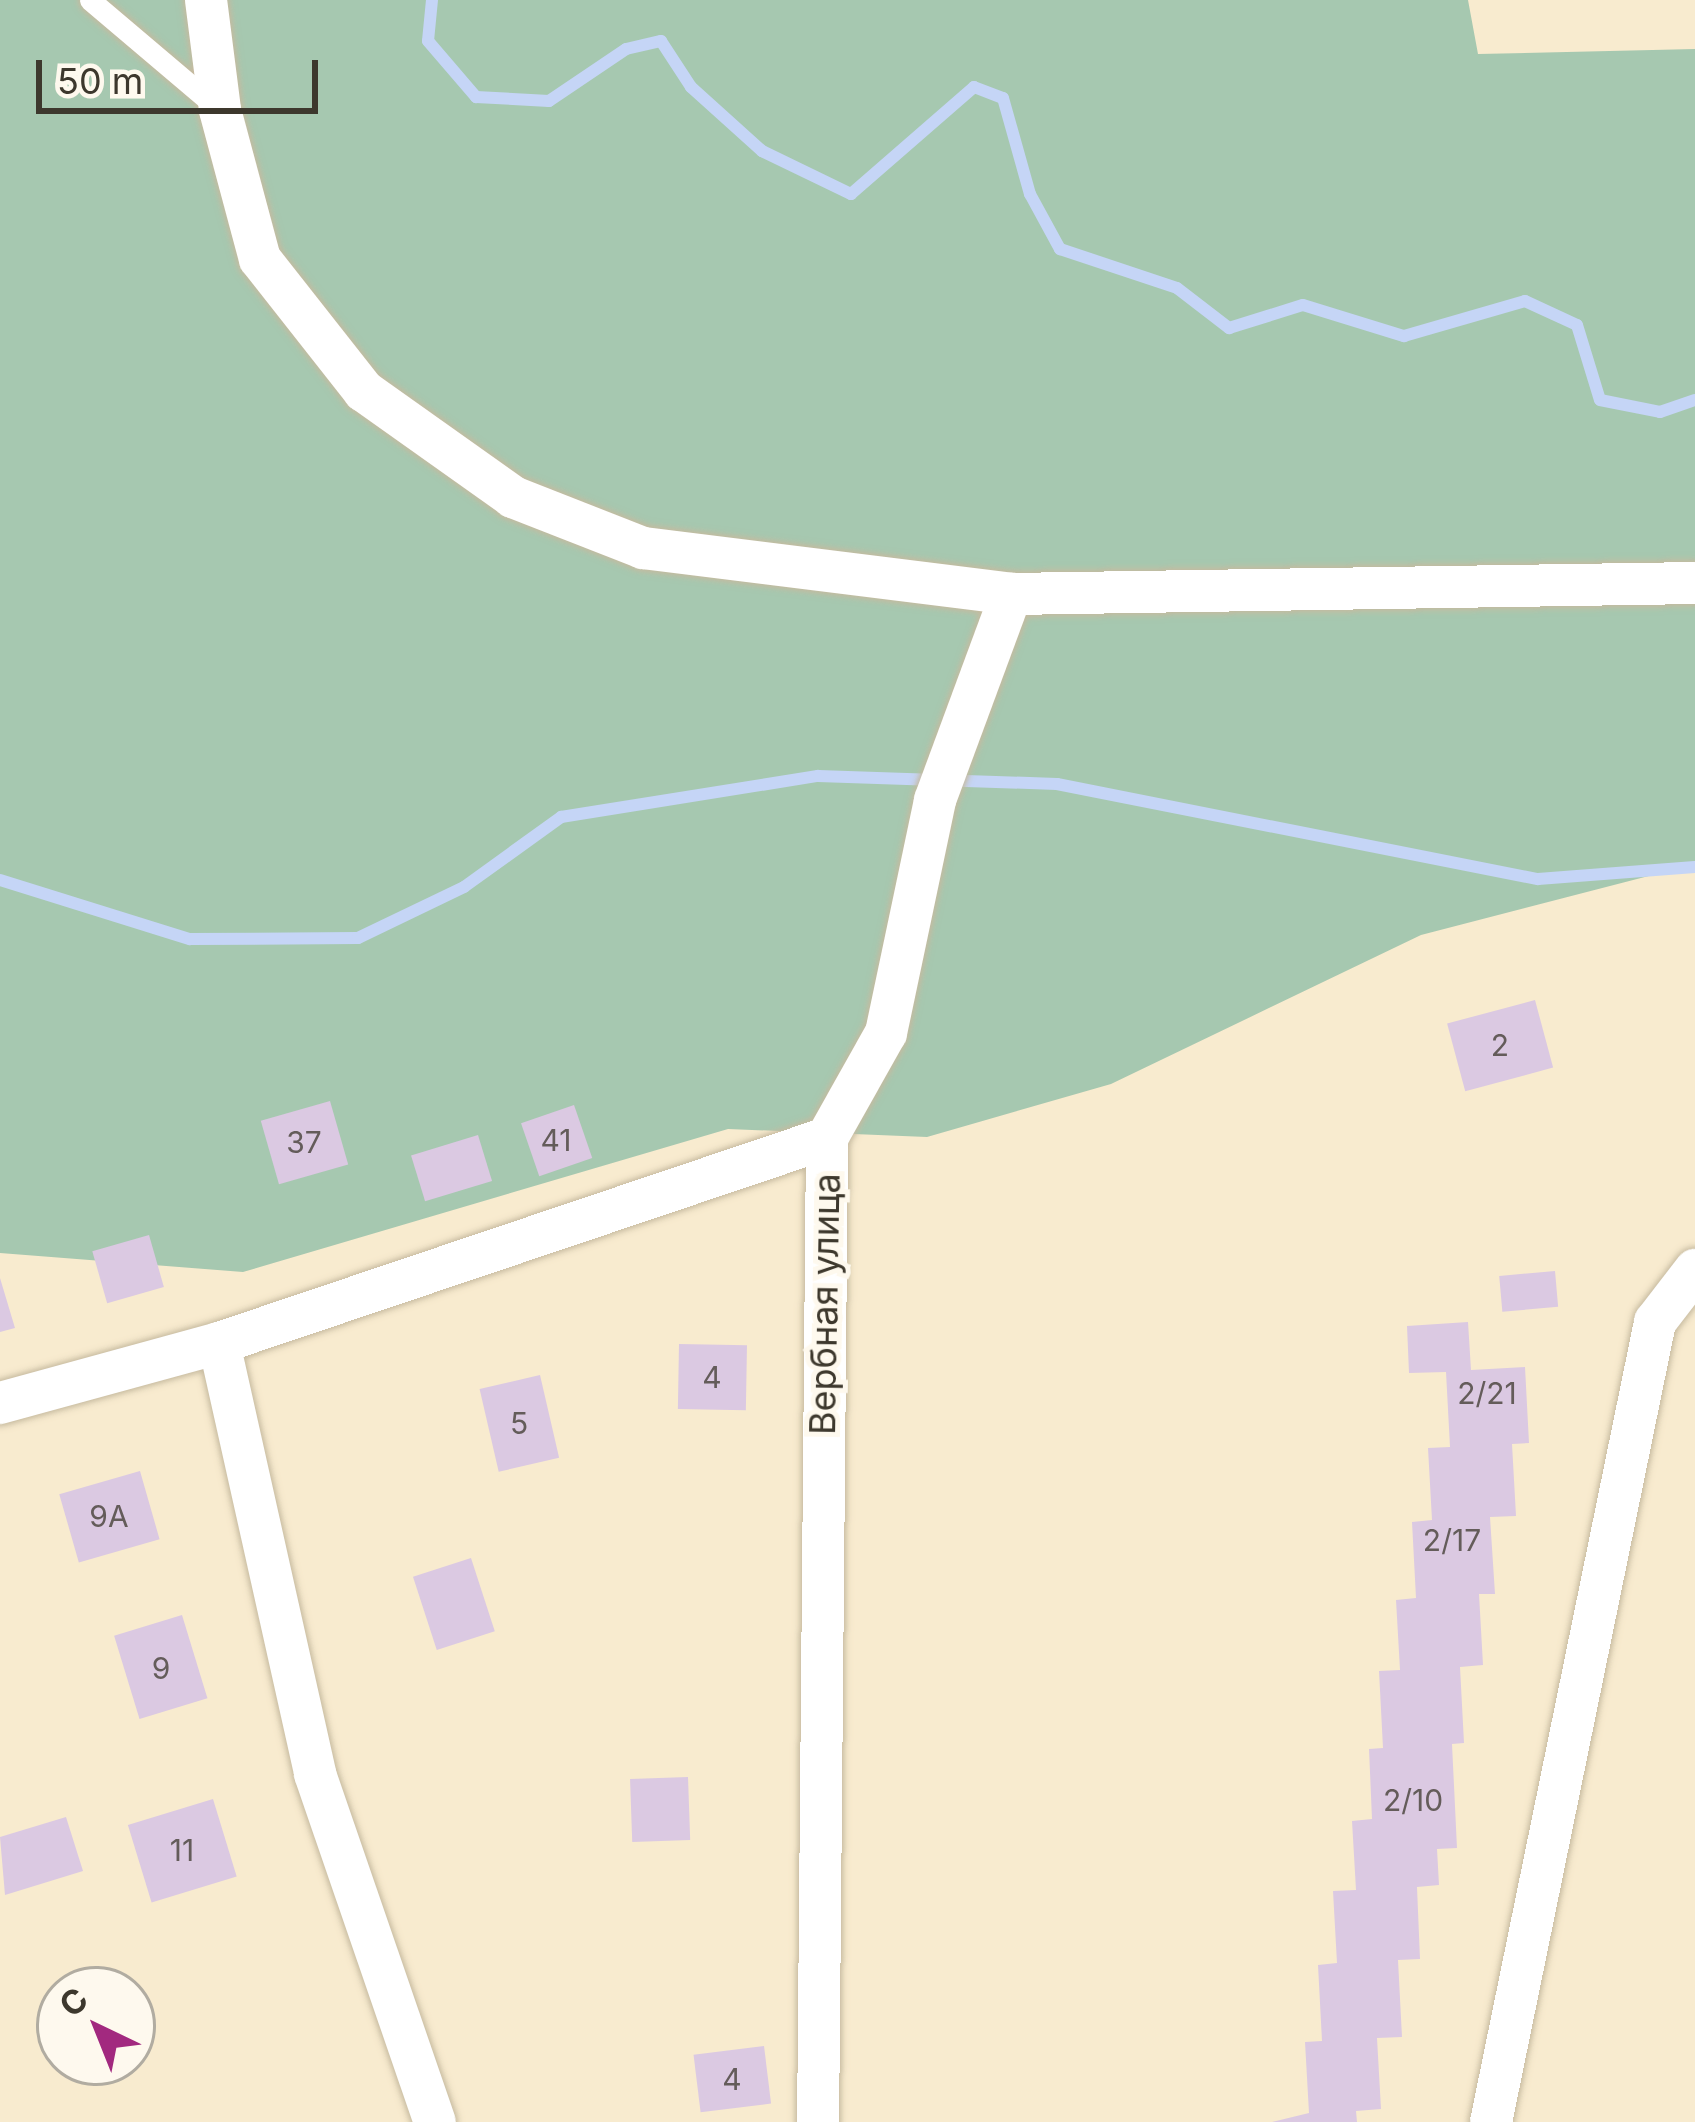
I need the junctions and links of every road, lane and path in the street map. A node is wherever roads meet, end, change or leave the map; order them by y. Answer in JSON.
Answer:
{"nodes":[{"id":1,"x":90,"y":0,"type":"edge"},
{"id":2,"x":206,"y":0,"type":"edge"},
{"id":3,"x":220,"y":110,"type":"junction"},
{"id":4,"x":1695,"y":583,"type":"edge"},
{"id":5,"x":1011,"y":594,"type":"junction"},
{"id":6,"x":827,"y":1138,"type":"junction"},
{"id":7,"x":1695,"y":1270,"type":"edge"},
{"id":8,"x":219,"y":1343,"type":"junction"},
{"id":9,"x":0,"y":1403,"type":"edge"},
{"id":10,"x":435,"y":2122,"type":"edge"},
{"id":11,"x":818,"y":2122,"type":"edge"},
{"id":12,"x":1491,"y":2122,"type":"edge"}],
"edges":[{"from":1,"to":3,"type":"lane"},
{"from":2,"to":3,"type":"street"},
{"from":3,"to":5,"type":"street"},
{"from":4,"to":5,"type":"street"},
{"from":5,"to":6,"type":"street"},
{"from":6,"to":8,"type":"street","name":"Вербная улица"},
{"from":6,"to":11,"type":"street","name":"Вербная улица"},
{"from":7,"to":12,"type":"street"},
{"from":8,"to":9,"type":"street","name":"Вербная улица"},
{"from":8,"to":10,"type":"street"}]}
